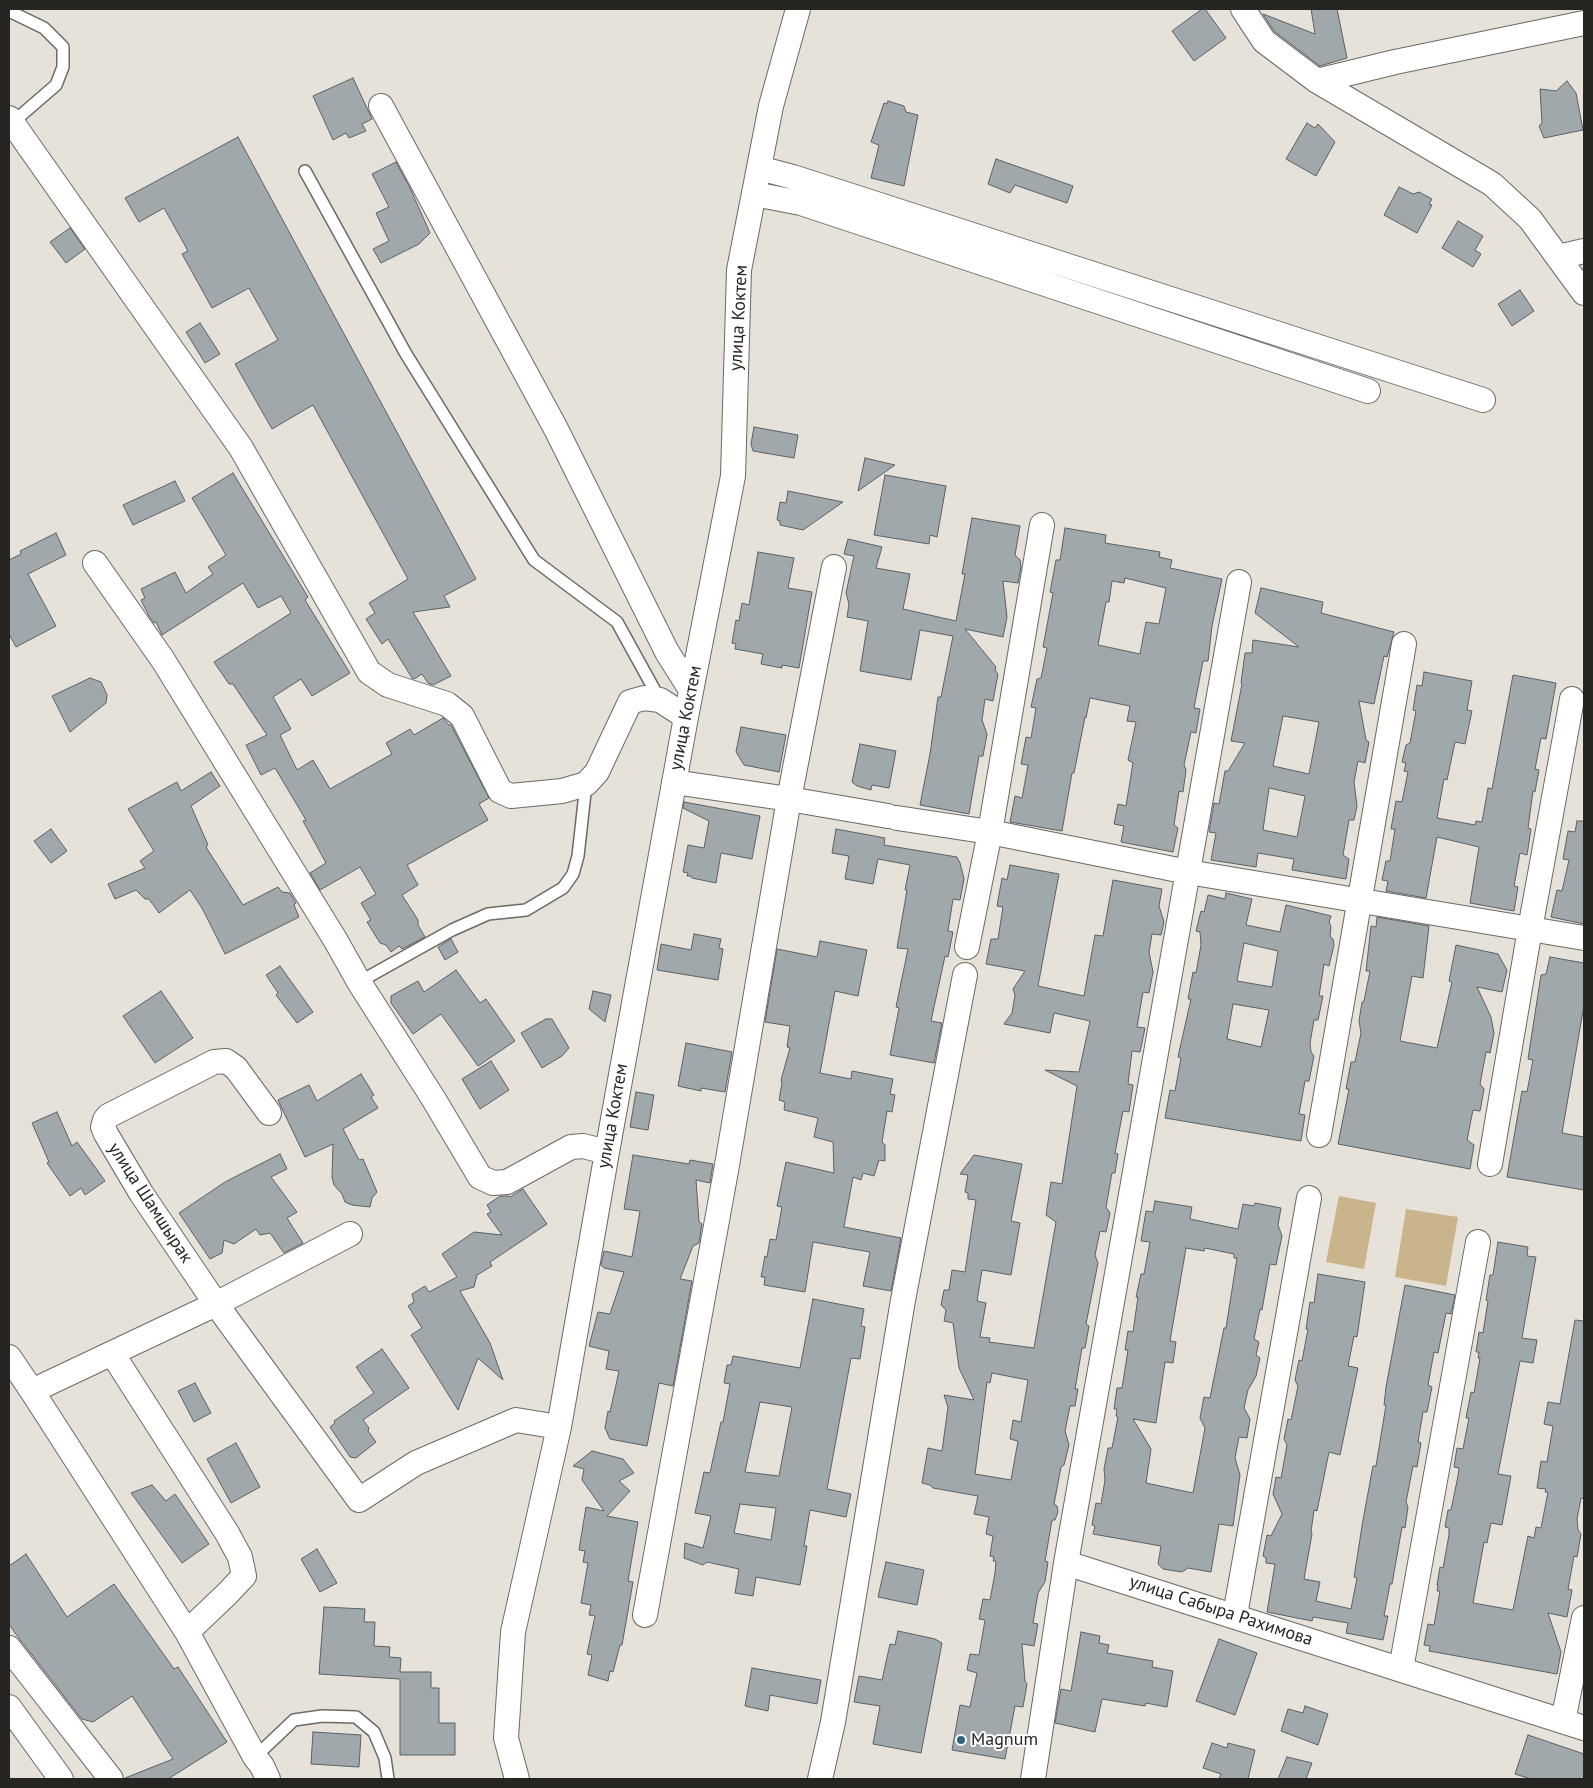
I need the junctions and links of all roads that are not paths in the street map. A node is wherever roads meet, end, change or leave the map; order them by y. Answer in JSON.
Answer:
{"nodes":[{"id":1,"x":798,"y":9,"type":"edge"},
{"id":2,"x":1242,"y":9,"type":"edge"},
{"id":3,"x":9,"y":11,"type":"edge"},
{"id":4,"x":1584,"y":23,"type":"edge"},
{"id":5,"x":1317,"y":81,"type":"junction"},
{"id":6,"x":381,"y":106,"type":"dead end"},
{"id":7,"x":11,"y":120,"type":"edge"},
{"id":8,"x":759,"y":168,"type":"junction"},
{"id":9,"x":305,"y":171,"type":"dead end"},
{"id":10,"x":754,"y":194,"type":"junction"},
{"id":11,"x":1584,"y":251,"type":"edge"},
{"id":12,"x":1558,"y":257,"type":"junction"},
{"id":13,"x":1584,"y":293,"type":"edge"},
{"id":14,"x":1368,"y":392,"type":"dead end"},
{"id":15,"x":1483,"y":400,"type":"dead end"},
{"id":16,"x":1042,"y":525,"type":"dead end"},
{"id":17,"x":95,"y":563,"type":"dead end"},
{"id":18,"x":834,"y":567,"type":"dead end"},
{"id":19,"x":1238,"y":582,"type":"dead end"},
{"id":20,"x":1404,"y":644,"type":"dead end"},
{"id":21,"x":691,"y":690,"type":"junction"},
{"id":22,"x":1572,"y":699,"type":"dead end"},
{"id":23,"x":660,"y":700,"type":"junction"},
{"id":24,"x":686,"y":717,"type":"junction"},
{"id":25,"x":674,"y":782,"type":"junction"},
{"id":26,"x":586,"y":784,"type":"junction"},
{"id":27,"x":789,"y":799,"type":"junction"},
{"id":28,"x":990,"y":832,"type":"junction"},
{"id":29,"x":1188,"y":872,"type":"junction"},
{"id":30,"x":1360,"y":900,"type":"junction"},
{"id":31,"x":1530,"y":928,"type":"junction"},
{"id":32,"x":1584,"y":938,"type":"edge"},
{"id":33,"x":967,"y":947,"type":"dead end"},
{"id":34,"x":965,"y":975,"type":"dead end"},
{"id":35,"x":359,"y":982,"type":"junction"},
{"id":36,"x":269,"y":1114,"type":"dead end"},
{"id":37,"x":1319,"y":1135,"type":"dead end"},
{"id":38,"x":607,"y":1152,"type":"junction"},
{"id":39,"x":1490,"y":1164,"type":"dead end"},
{"id":40,"x":1308,"y":1198,"type":"dead end"},
{"id":41,"x":350,"y":1234,"type":"dead end"},
{"id":42,"x":1478,"y":1242,"type":"dead end"},
{"id":43,"x":216,"y":1304,"type":"junction"},
{"id":44,"x":112,"y":1353,"type":"junction"},
{"id":45,"x":9,"y":1357,"type":"edge"},
{"id":46,"x":32,"y":1391,"type":"junction"},
{"id":47,"x":559,"y":1427,"type":"junction"},
{"id":48,"x":1066,"y":1563,"type":"junction"},
{"id":49,"x":1235,"y":1615,"type":"junction"},
{"id":50,"x":646,"y":1616,"type":"dead end"},
{"id":51,"x":1584,"y":1618,"type":"edge"},
{"id":52,"x":187,"y":1632,"type":"junction"},
{"id":53,"x":9,"y":1648,"type":"edge"},
{"id":54,"x":1401,"y":1669,"type":"junction"},
{"id":55,"x":9,"y":1707,"type":"edge"},
{"id":56,"x":1574,"y":1724,"type":"edge"},
{"id":57,"x":255,"y":1757,"type":"junction"},
{"id":58,"x":61,"y":1779,"type":"edge"},
{"id":59,"x":111,"y":1779,"type":"edge"},
{"id":60,"x":268,"y":1779,"type":"edge"},
{"id":61,"x":388,"y":1779,"type":"edge"},
{"id":62,"x":517,"y":1779,"type":"edge"},
{"id":63,"x":820,"y":1779,"type":"edge"},
{"id":64,"x":1033,"y":1779,"type":"edge"}],
"edges":[{"from":1,"to":8,"type":"street","name":"улица Коктем"},
{"from":2,"to":5,"type":"street"},
{"from":3,"to":7,"type":"lane"},
{"from":4,"to":5,"type":"street"},
{"from":5,"to":12,"type":"street"},
{"from":6,"to":21,"type":"street"},
{"from":7,"to":26,"type":"street"},
{"from":8,"to":10,"type":"street","name":"улица Коктем"},
{"from":8,"to":15,"type":"street"},
{"from":9,"to":23,"type":"lane"},
{"from":10,"to":14,"type":"street"},
{"from":10,"to":21,"type":"street","name":"улица Коктем"},
{"from":11,"to":12,"type":"street"},
{"from":12,"to":13,"type":"street"},
{"from":16,"to":28,"type":"street"},
{"from":17,"to":35,"type":"street"},
{"from":18,"to":27,"type":"street"},
{"from":19,"to":29,"type":"street"},
{"from":20,"to":30,"type":"street"},
{"from":21,"to":24,"type":"street","name":"улица Коктем"},
{"from":22,"to":31,"type":"street"},
{"from":23,"to":24,"type":"street"},
{"from":23,"to":26,"type":"street"},
{"from":24,"to":25,"type":"street","name":"улица Коктем"},
{"from":25,"to":27,"type":"street"},
{"from":25,"to":38,"type":"street","name":"улица Коктем"},
{"from":26,"to":35,"type":"lane"},
{"from":27,"to":28,"type":"street"},
{"from":27,"to":50,"type":"street"},
{"from":28,"to":29,"type":"street"},
{"from":28,"to":33,"type":"street"},
{"from":29,"to":30,"type":"street"},
{"from":29,"to":48,"type":"street"},
{"from":30,"to":31,"type":"street"},
{"from":30,"to":37,"type":"street"},
{"from":31,"to":32,"type":"street"},
{"from":31,"to":39,"type":"street"},
{"from":34,"to":63,"type":"street"},
{"from":35,"to":38,"type":"street"},
{"from":36,"to":43,"type":"street","name":"улица Шамшырак"},
{"from":38,"to":47,"type":"street","name":"улица Коктем"},
{"from":40,"to":49,"type":"street"},
{"from":41,"to":43,"type":"street"},
{"from":42,"to":54,"type":"street"},
{"from":43,"to":44,"type":"street"},
{"from":43,"to":47,"type":"street"},
{"from":44,"to":46,"type":"street"},
{"from":44,"to":52,"type":"street"},
{"from":45,"to":46,"type":"street"},
{"from":46,"to":52,"type":"street"},
{"from":47,"to":62,"type":"street","name":"улица Коктем"},
{"from":48,"to":49,"type":"street","name":"улица Сабыра Рахимова"},
{"from":48,"to":64,"type":"street"},
{"from":49,"to":54,"type":"street","name":"улица Сабыра Рахимова"},
{"from":51,"to":56,"type":"street"},
{"from":52,"to":57,"type":"street"},
{"from":53,"to":59,"type":"street"},
{"from":54,"to":56,"type":"street","name":"улица Сабыра Рахимова"},
{"from":55,"to":58,"type":"street"},
{"from":57,"to":60,"type":"street"},
{"from":57,"to":61,"type":"lane"}]}
